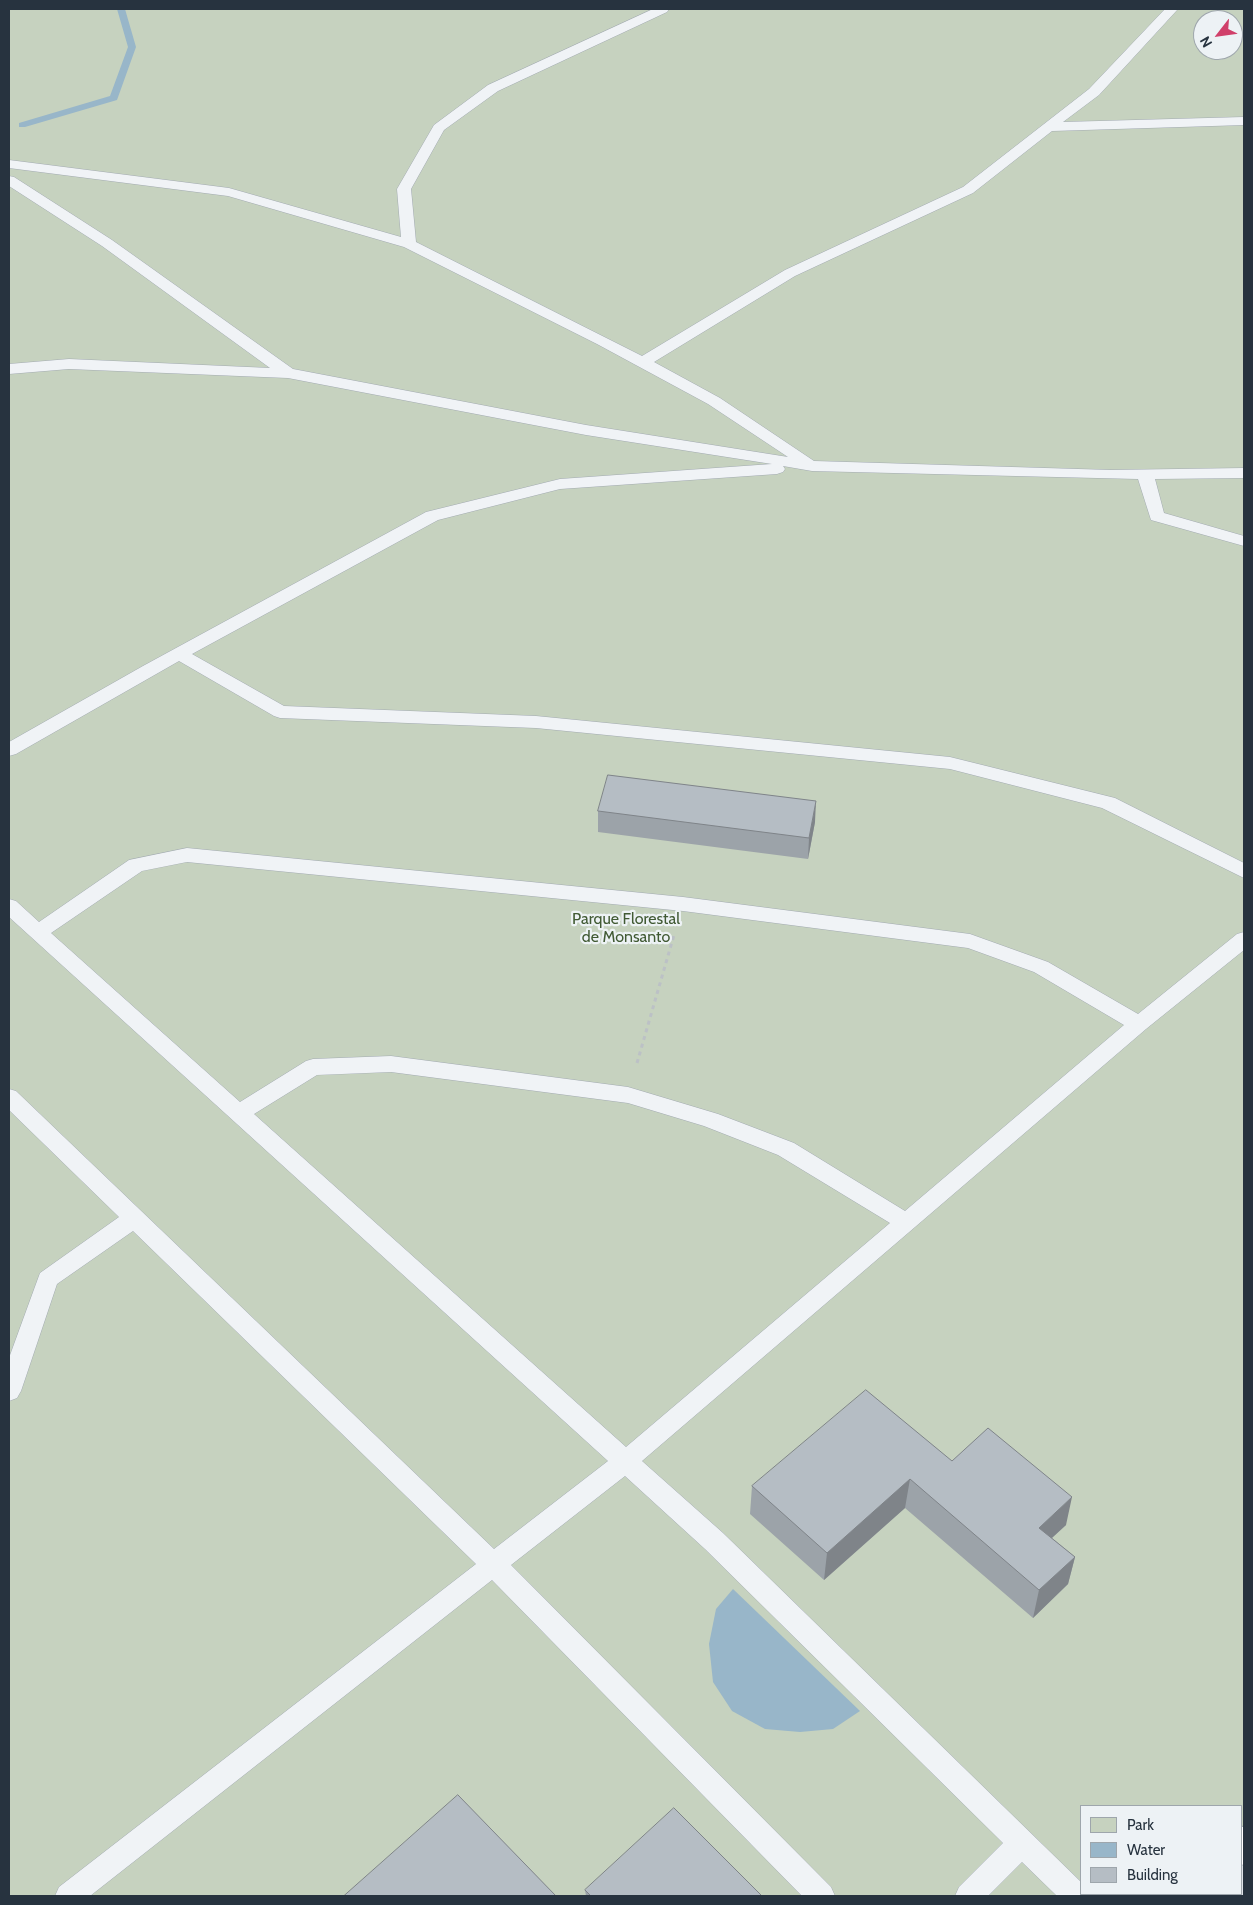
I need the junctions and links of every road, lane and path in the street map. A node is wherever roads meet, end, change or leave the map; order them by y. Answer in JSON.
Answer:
{"nodes":[{"id":1,"x":663,"y":9,"type":"edge"},
{"id":2,"x":1172,"y":9,"type":"edge"},
{"id":3,"x":1244,"y":121,"type":"edge"},
{"id":4,"x":1049,"y":127,"type":"junction"},
{"id":5,"x":9,"y":164,"type":"edge"},
{"id":6,"x":9,"y":180,"type":"edge"},
{"id":7,"x":410,"y":244,"type":"junction"},
{"id":8,"x":642,"y":363,"type":"junction"},
{"id":9,"x":9,"y":369,"type":"edge"},
{"id":10,"x":288,"y":373,"type":"junction"},
{"id":11,"x":812,"y":466,"type":"junction"},
{"id":12,"x":1244,"y":473,"type":"edge"},
{"id":13,"x":1145,"y":474,"type":"junction"},
{"id":14,"x":1244,"y":541,"type":"edge"},
{"id":15,"x":179,"y":654,"type":"junction"},
{"id":16,"x":9,"y":750,"type":"edge"},
{"id":17,"x":1244,"y":871,"type":"edge"},
{"id":18,"x":683,"y":904,"type":"junction"},
{"id":19,"x":9,"y":906,"type":"edge"},
{"id":20,"x":38,"y":932,"type":"junction"},
{"id":21,"x":1244,"y":939,"type":"edge"},
{"id":22,"x":1140,"y":1024,"type":"junction"},
{"id":23,"x":628,"y":1095,"type":"junction"},
{"id":24,"x":9,"y":1097,"type":"edge"},
{"id":25,"x":240,"y":1112,"type":"junction"},
{"id":26,"x":135,"y":1218,"type":"junction"},
{"id":27,"x":905,"y":1222,"type":"junction"},
{"id":28,"x":9,"y":1391,"type":"edge"},
{"id":29,"x":627,"y":1460,"type":"junction"},
{"id":30,"x":493,"y":1564,"type":"junction"},
{"id":31,"x":1020,"y":1844,"type":"junction"},
{"id":32,"x":69,"y":1896,"type":"edge"},
{"id":33,"x":821,"y":1896,"type":"edge"},
{"id":34,"x":969,"y":1896,"type":"edge"},
{"id":35,"x":1076,"y":1896,"type":"edge"}],
"edges":[{"from":1,"to":7,"type":"lane"},
{"from":2,"to":4,"type":"lane"},
{"from":3,"to":4,"type":"lane"},
{"from":4,"to":8,"type":"lane"},
{"from":5,"to":7,"type":"lane"},
{"from":6,"to":10,"type":"lane"},
{"from":7,"to":8,"type":"lane"},
{"from":8,"to":11,"type":"lane"},
{"from":9,"to":10,"type":"lane"},
{"from":10,"to":11,"type":"lane"},
{"from":11,"to":13,"type":"lane"},
{"from":11,"to":15,"type":"lane"},
{"from":12,"to":13,"type":"lane"},
{"from":13,"to":14,"type":"lane"},
{"from":15,"to":16,"type":"lane"},
{"from":15,"to":17,"type":"lane"},
{"from":18,"to":20,"type":"lane"},
{"from":18,"to":22,"type":"lane"},
{"from":18,"to":23,"type":"path"},
{"from":19,"to":20,"type":"lane"},
{"from":20,"to":25,"type":"lane"},
{"from":21,"to":22,"type":"lane"},
{"from":22,"to":27,"type":"lane"},
{"from":23,"to":25,"type":"lane"},
{"from":23,"to":27,"type":"lane"},
{"from":24,"to":26,"type":"lane"},
{"from":25,"to":29,"type":"lane"},
{"from":26,"to":28,"type":"lane"},
{"from":26,"to":30,"type":"lane"},
{"from":27,"to":29,"type":"lane"},
{"from":29,"to":30,"type":"lane"},
{"from":29,"to":31,"type":"lane"},
{"from":30,"to":32,"type":"lane"},
{"from":30,"to":33,"type":"lane"},
{"from":31,"to":34,"type":"lane"},
{"from":31,"to":35,"type":"lane"}]}
